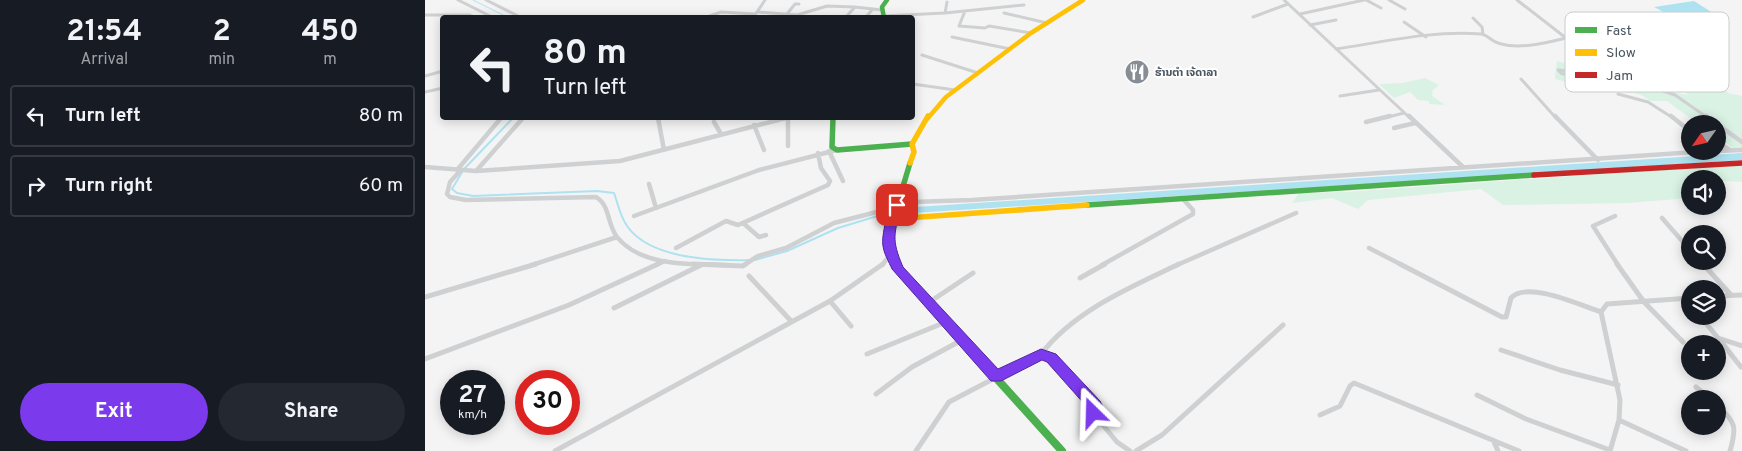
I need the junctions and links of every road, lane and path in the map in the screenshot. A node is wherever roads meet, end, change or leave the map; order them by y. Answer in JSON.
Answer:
{"nodes":[{"id":1,"x":458,"y":0,"type":"edge"},
{"id":2,"x":486,"y":0,"type":"edge"},
{"id":3,"x":765,"y":0,"type":"edge"},
{"id":4,"x":887,"y":0,"type":"edge"},
{"id":5,"x":1083,"y":0,"type":"edge"},
{"id":6,"x":1284,"y":0,"type":"edge"},
{"id":7,"x":1365,"y":0,"type":"edge"},
{"id":8,"x":1389,"y":0,"type":"edge"},
{"id":9,"x":1517,"y":0,"type":"edge"},
{"id":10,"x":947,"y":2,"type":"dead end"},
{"id":11,"x":799,"y":4,"type":"dead end"},
{"id":12,"x":1288,"y":4,"type":"junction"},
{"id":13,"x":1024,"y":5,"type":"dead end"},
{"id":14,"x":855,"y":7,"type":"junction"},
{"id":15,"x":1381,"y":8,"type":"dead end"},
{"id":16,"x":1405,"y":9,"type":"dead end"},
{"id":17,"x":872,"y":10,"type":"junction"},
{"id":18,"x":965,"y":11,"type":"junction"},
{"id":19,"x":945,"y":13,"type":"junction"},
{"id":20,"x":1004,"y":13,"type":"dead end"},
{"id":21,"x":755,"y":14,"type":"edge"},
{"id":22,"x":787,"y":14,"type":"junction"},
{"id":23,"x":1299,"y":14,"type":"junction"},
{"id":24,"x":425,"y":15,"type":"edge"},
{"id":25,"x":440,"y":15,"type":"edge"},
{"id":26,"x":440,"y":15,"type":"edge"},
{"id":27,"x":470,"y":15,"type":"edge"},
{"id":28,"x":488,"y":15,"type":"edge"},
{"id":29,"x":516,"y":15,"type":"edge"},
{"id":30,"x":712,"y":15,"type":"edge"},
{"id":31,"x":848,"y":15,"type":"edge"},
{"id":32,"x":868,"y":15,"type":"edge"},
{"id":33,"x":883,"y":15,"type":"edge"},
{"id":34,"x":915,"y":15,"type":"edge"},
{"id":35,"x":1253,"y":17,"type":"dead end"},
{"id":36,"x":1473,"y":18,"type":"dead end"},
{"id":37,"x":1336,"y":20,"type":"dead end"},
{"id":38,"x":1404,"y":22,"type":"dead end"},
{"id":39,"x":1047,"y":23,"type":"junction"},
{"id":40,"x":1310,"y":25,"type":"junction"},
{"id":41,"x":1031,"y":33,"type":"junction"},
{"id":42,"x":1483,"y":34,"type":"junction"},
{"id":43,"x":1565,"y":36,"type":"edge"},
{"id":44,"x":952,"y":37,"type":"dead end"},
{"id":45,"x":1426,"y":37,"type":"junction"},
{"id":46,"x":1565,"y":38,"type":"edge"},
{"id":47,"x":1010,"y":49,"type":"junction"},
{"id":48,"x":1336,"y":49,"type":"junction"},
{"id":49,"x":922,"y":55,"type":"dead end"},
{"id":50,"x":440,"y":72,"type":"edge"},
{"id":51,"x":978,"y":73,"type":"junction"},
{"id":52,"x":425,"y":76,"type":"edge"},
{"id":53,"x":1521,"y":79,"type":"dead end"},
{"id":54,"x":915,"y":84,"type":"edge"},
{"id":55,"x":440,"y":89,"type":"edge"},
{"id":56,"x":955,"y":90,"type":"junction"},
{"id":57,"x":1379,"y":90,"type":"junction"},
{"id":58,"x":425,"y":92,"type":"edge"},
{"id":59,"x":1666,"y":92,"type":"edge"},
{"id":60,"x":1618,"y":94,"type":"dead end"},
{"id":61,"x":1340,"y":96,"type":"dead end"},
{"id":62,"x":1404,"y":112,"type":"junction"},
{"id":63,"x":1704,"y":115,"type":"edge"},
{"id":64,"x":499,"y":120,"type":"edge"},
{"id":65,"x":521,"y":120,"type":"edge"},
{"id":66,"x":658,"y":120,"type":"edge"},
{"id":67,"x":778,"y":120,"type":"edge"},
{"id":68,"x":787,"y":120,"type":"edge"},
{"id":69,"x":833,"y":120,"type":"edge"},
{"id":70,"x":714,"y":122,"type":"dead end"},
{"id":71,"x":1367,"y":122,"type":"dead end"},
{"id":72,"x":1415,"y":122,"type":"junction"},
{"id":73,"x":1681,"y":124,"type":"edge"},
{"id":74,"x":754,"y":125,"type":"junction"},
{"id":75,"x":1394,"y":128,"type":"dead end"},
{"id":76,"x":1726,"y":130,"type":"edge"},
{"id":77,"x":721,"y":134,"type":"junction"},
{"id":78,"x":1742,"y":142,"type":"edge"},
{"id":79,"x":912,"y":144,"type":"junction"},
{"id":80,"x":788,"y":146,"type":"dead end"},
{"id":81,"x":1726,"y":148,"type":"edge"},
{"id":82,"x":664,"y":150,"type":"junction"},
{"id":83,"x":764,"y":150,"type":"dead end"},
{"id":84,"x":1742,"y":150,"type":"edge"},
{"id":85,"x":833,"y":151,"type":"junction"},
{"id":86,"x":1726,"y":151,"type":"edge"},
{"id":87,"x":1731,"y":151,"type":"junction"},
{"id":88,"x":818,"y":153,"type":"junction"},
{"id":89,"x":1681,"y":153,"type":"edge"},
{"id":90,"x":1598,"y":160,"type":"junction"},
{"id":91,"x":1742,"y":163,"type":"edge"},
{"id":92,"x":425,"y":167,"type":"edge"},
{"id":93,"x":1463,"y":167,"type":"junction"},
{"id":94,"x":459,"y":170,"type":"junction"},
{"id":95,"x":474,"y":171,"type":"junction"},
{"id":96,"x":843,"y":181,"type":"dead end"},
{"id":97,"x":649,"y":184,"type":"dead end"},
{"id":98,"x":1183,"y":199,"type":"junction"},
{"id":99,"x":896,"y":206,"type":"junction"},
{"id":100,"x":656,"y":208,"type":"junction"},
{"id":101,"x":1296,"y":212,"type":"dead end"},
{"id":102,"x":634,"y":216,"type":"dead end"},
{"id":103,"x":1615,"y":216,"type":"dead end"},
{"id":104,"x":1662,"y":218,"type":"dead end"},
{"id":105,"x":893,"y":219,"type":"junction"},
{"id":106,"x":743,"y":223,"type":"junction"},
{"id":107,"x":767,"y":236,"type":"dead end"},
{"id":108,"x":617,"y":237,"type":"junction"},
{"id":109,"x":1681,"y":240,"type":"edge"},
{"id":110,"x":676,"y":248,"type":"dead end"},
{"id":111,"x":1369,"y":248,"type":"dead end"},
{"id":112,"x":891,"y":254,"type":"junction"},
{"id":113,"x":667,"y":260,"type":"junction"},
{"id":114,"x":702,"y":264,"type":"junction"},
{"id":115,"x":1708,"y":270,"type":"edge"},
{"id":116,"x":973,"y":273,"type":"dead end"},
{"id":117,"x":749,"y":276,"type":"dead end"},
{"id":118,"x":1079,"y":278,"type":"dead end"},
{"id":119,"x":1742,"y":294,"type":"edge"},
{"id":120,"x":1726,"y":295,"type":"edge"},
{"id":121,"x":1731,"y":295,"type":"junction"},
{"id":122,"x":425,"y":297,"type":"edge"},
{"id":123,"x":1681,"y":300,"type":"edge"},
{"id":124,"x":830,"y":301,"type":"junction"},
{"id":125,"x":928,"y":302,"type":"junction"},
{"id":126,"x":1644,"y":302,"type":"junction"},
{"id":127,"x":614,"y":308,"type":"dead end"},
{"id":128,"x":1601,"y":312,"type":"junction"},
{"id":129,"x":791,"y":322,"type":"junction"},
{"id":130,"x":946,"y":322,"type":"junction"},
{"id":131,"x":1707,"y":325,"type":"edge"},
{"id":132,"x":851,"y":326,"type":"dead end"},
{"id":133,"x":1283,"y":326,"type":"dead end"},
{"id":134,"x":1715,"y":335,"type":"edge"},
{"id":135,"x":962,"y":340,"type":"junction"},
{"id":136,"x":1681,"y":340,"type":"edge"},
{"id":137,"x":1726,"y":341,"type":"edge"},
{"id":138,"x":1742,"y":346,"type":"edge"},
{"id":139,"x":1726,"y":348,"type":"edge"},
{"id":140,"x":1501,"y":350,"type":"dead end"},
{"id":141,"x":867,"y":354,"type":"dead end"},
{"id":142,"x":1041,"y":354,"type":"junction"},
{"id":143,"x":425,"y":359,"type":"edge"},
{"id":144,"x":1741,"y":367,"type":"edge"},
{"id":145,"x":996,"y":377,"type":"junction"},
{"id":146,"x":1618,"y":385,"type":"junction"},
{"id":147,"x":1696,"y":387,"type":"dead end"},
{"id":148,"x":1700,"y":390,"type":"edge"},
{"id":149,"x":876,"y":394,"type":"dead end"},
{"id":150,"x":1477,"y":395,"type":"dead end"},
{"id":151,"x":1726,"y":412,"type":"edge"},
{"id":152,"x":1321,"y":415,"type":"dead end"},
{"id":153,"x":1619,"y":420,"type":"junction"},
{"id":154,"x":1493,"y":440,"type":"junction"},
{"id":155,"x":555,"y":451,"type":"edge"},
{"id":156,"x":916,"y":451,"type":"edge"},
{"id":157,"x":1062,"y":451,"type":"edge"},
{"id":158,"x":1131,"y":451,"type":"edge"},
{"id":159,"x":1136,"y":451,"type":"edge"},
{"id":160,"x":1498,"y":451,"type":"edge"},
{"id":161,"x":1519,"y":451,"type":"edge"},
{"id":162,"x":1610,"y":451,"type":"edge"},
{"id":163,"x":1687,"y":451,"type":"edge"},
{"id":164,"x":1730,"y":451,"type":"edge"}],
"edges":[{"from":1,"to":28,"type":"street"},
{"from":2,"to":29,"type":"street"},
{"from":3,"to":21,"type":"street"},
{"from":4,"to":33,"type":"street"},
{"from":5,"to":39,"type":"street"},
{"from":6,"to":12,"type":"street"},
{"from":7,"to":15,"type":"street"},
{"from":7,"to":23,"type":"street"},
{"from":8,"to":16,"type":"street"},
{"from":9,"to":43,"type":"street"},
{"from":10,"to":19,"type":"street"},
{"from":11,"to":22,"type":"street"},
{"from":12,"to":23,"type":"street"},
{"from":12,"to":35,"type":"street"},
{"from":13,"to":18,"type":"street"},
{"from":14,"to":17,"type":"street"},
{"from":14,"to":22,"type":"street"},
{"from":14,"to":31,"type":"street"},
{"from":17,"to":32,"type":"street"},
{"from":17,"to":33,"type":"street"},
{"from":18,"to":19,"type":"street"},
{"from":18,"to":41,"type":"street"},
{"from":19,"to":34,"type":"street"},
{"from":20,"to":39,"type":"street"},
{"from":21,"to":22,"type":"street"},
{"from":21,"to":30,"type":"street"},
{"from":23,"to":40,"type":"street"},
{"from":24,"to":25,"type":"street"},
{"from":26,"to":27,"type":"street"},
{"from":36,"to":42,"type":"street"},
{"from":37,"to":40,"type":"street"},
{"from":38,"to":45,"type":"street"},
{"from":39,"to":41,"type":"street"},
{"from":40,"to":48,"type":"street"},
{"from":41,"to":47,"type":"street"},
{"from":42,"to":45,"type":"street"},
{"from":42,"to":46,"type":"street"},
{"from":44,"to":47,"type":"street"},
{"from":45,"to":48,"type":"street"},
{"from":47,"to":51,"type":"street"},
{"from":48,"to":57,"type":"street"},
{"from":49,"to":51,"type":"street"},
{"from":50,"to":52,"type":"street"},
{"from":51,"to":56,"type":"street"},
{"from":53,"to":90,"type":"street"},
{"from":54,"to":56,"type":"street"},
{"from":55,"to":58,"type":"street"},
{"from":56,"to":79,"type":"street"},
{"from":57,"to":61,"type":"street"},
{"from":57,"to":62,"type":"street"},
{"from":59,"to":63,"type":"street"},
{"from":60,"to":73,"type":"street"},
{"from":62,"to":71,"type":"street"},
{"from":62,"to":72,"type":"street"},
{"from":64,"to":94,"type":"street"},
{"from":65,"to":95,"type":"street"},
{"from":66,"to":82,"type":"street"},
{"from":67,"to":74,"type":"street"},
{"from":68,"to":80,"type":"street"},
{"from":69,"to":85,"type":"street"},
{"from":70,"to":77,"type":"street"},
{"from":72,"to":75,"type":"street"},
{"from":72,"to":93,"type":"street"},
{"from":74,"to":77,"type":"street"},
{"from":74,"to":83,"type":"street"},
{"from":76,"to":78,"type":"street"},
{"from":77,"to":82,"type":"street"},
{"from":79,"to":85,"type":"street"},
{"from":79,"to":99,"type":"street"},
{"from":81,"to":87,"type":"street"},
{"from":82,"to":95,"type":"street"},
{"from":84,"to":87,"type":"street"},
{"from":85,"to":88,"type":"street"},
{"from":85,"to":96,"type":"street"},
{"from":86,"to":87,"type":"street"},
{"from":88,"to":100,"type":"street"},
{"from":88,"to":106,"type":"street"},
{"from":89,"to":90,"type":"street"},
{"from":90,"to":93,"type":"street"},
{"from":91,"to":98,"type":"street"},
{"from":92,"to":94,"type":"street"},
{"from":93,"to":99,"type":"street"},
{"from":94,"to":95,"type":"street"},
{"from":94,"to":108,"type":"street"},
{"from":97,"to":100,"type":"street"},
{"from":98,"to":105,"type":"street"},
{"from":98,"to":118,"type":"street"},
{"from":99,"to":105,"type":"street"},
{"from":99,"to":114,"type":"street"},
{"from":100,"to":102,"type":"street"},
{"from":101,"to":142,"type":"street"},
{"from":103,"to":126,"type":"street"},
{"from":104,"to":109,"type":"street"},
{"from":105,"to":112,"type":"street"},
{"from":106,"to":107,"type":"street"},
{"from":106,"to":110,"type":"street"},
{"from":108,"to":113,"type":"street"},
{"from":108,"to":122,"type":"street"},
{"from":111,"to":128,"type":"street"},
{"from":112,"to":124,"type":"street"},
{"from":112,"to":125,"type":"street"},
{"from":113,"to":114,"type":"street"},
{"from":113,"to":143,"type":"street"},
{"from":114,"to":127,"type":"street"},
{"from":115,"to":121,"type":"street"},
{"from":116,"to":125,"type":"street"},
{"from":117,"to":129,"type":"street"},
{"from":119,"to":121,"type":"street"},
{"from":120,"to":121,"type":"street"},
{"from":123,"to":126,"type":"street"},
{"from":124,"to":129,"type":"street"},
{"from":124,"to":132,"type":"street"},
{"from":125,"to":130,"type":"street"},
{"from":126,"to":128,"type":"street"},
{"from":126,"to":136,"type":"street"},
{"from":128,"to":146,"type":"street"},
{"from":129,"to":155,"type":"street"},
{"from":130,"to":135,"type":"street"},
{"from":130,"to":141,"type":"street"},
{"from":131,"to":134,"type":"street"},
{"from":133,"to":159,"type":"street"},
{"from":135,"to":145,"type":"street"},
{"from":135,"to":149,"type":"street"},
{"from":137,"to":138,"type":"street"},
{"from":139,"to":144,"type":"street"},
{"from":140,"to":146,"type":"street"},
{"from":142,"to":145,"type":"street"},
{"from":142,"to":158,"type":"street"},
{"from":145,"to":156,"type":"street"},
{"from":145,"to":157,"type":"street"},
{"from":146,"to":153,"type":"street"},
{"from":147,"to":148,"type":"street"},
{"from":150,"to":162,"type":"street"},
{"from":151,"to":164,"type":"street"},
{"from":152,"to":154,"type":"street"},
{"from":153,"to":162,"type":"street"},
{"from":153,"to":163,"type":"street"},
{"from":154,"to":160,"type":"street"},
{"from":154,"to":161,"type":"street"}]}
